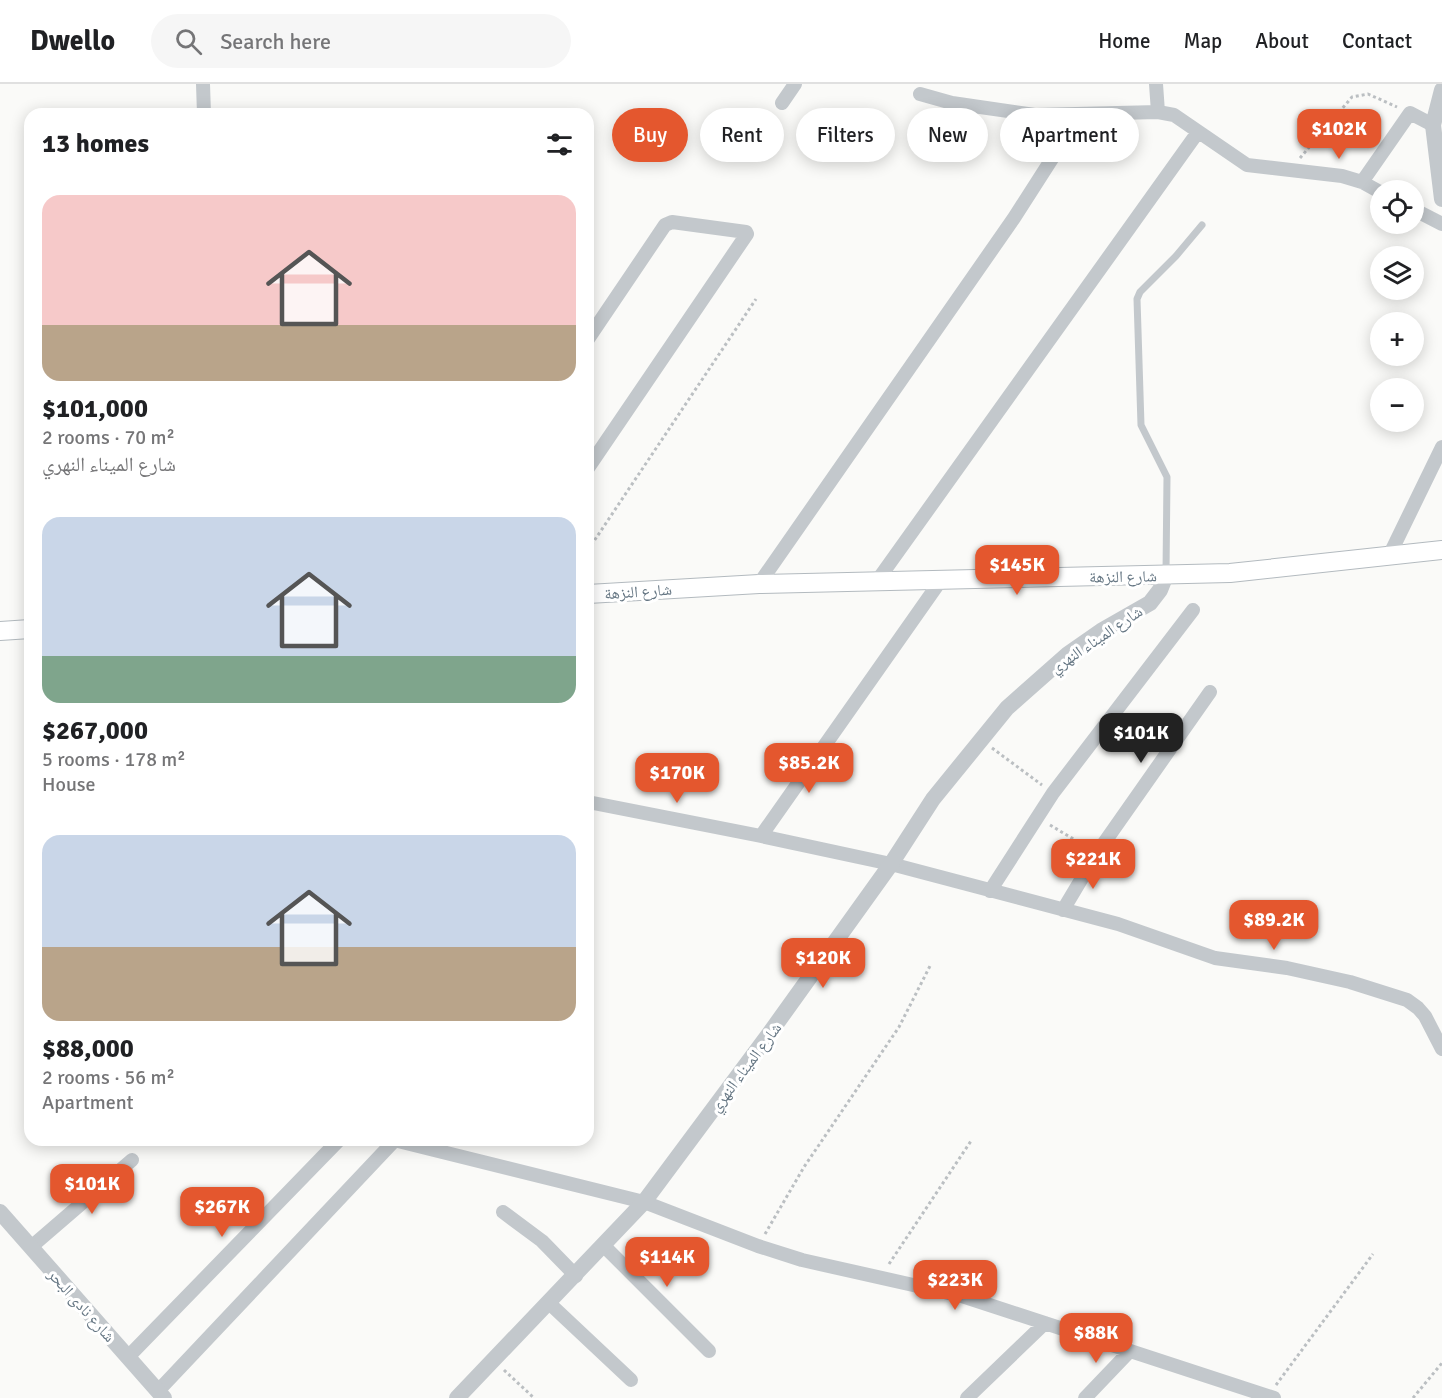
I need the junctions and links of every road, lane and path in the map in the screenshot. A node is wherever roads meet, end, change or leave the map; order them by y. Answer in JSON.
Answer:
{"nodes":[{"id":1,"x":203,"y":84,"type":"edge"},
{"id":2,"x":795,"y":84,"type":"edge"},
{"id":3,"x":1156,"y":84,"type":"edge"},
{"id":4,"x":1442,"y":90,"type":"edge"},
{"id":5,"x":920,"y":94,"type":"dead end"},
{"id":6,"x":782,"y":103,"type":"dead end"},
{"id":7,"x":204,"y":108,"type":"edge"},
{"id":8,"x":1000,"y":111,"type":"edge"},
{"id":9,"x":1158,"y":112,"type":"junction"},
{"id":10,"x":1139,"y":113,"type":"edge"},
{"id":11,"x":1410,"y":113,"type":"junction"},
{"id":12,"x":1433,"y":125,"type":"junction"},
{"id":13,"x":1198,"y":132,"type":"junction"},
{"id":14,"x":1309,"y":148,"type":"dead end"},
{"id":15,"x":1050,"y":162,"type":"edge"},
{"id":16,"x":1362,"y":182,"type":"junction"},
{"id":17,"x":1370,"y":186,"type":"edge"},
{"id":18,"x":1442,"y":199,"type":"edge"},
{"id":19,"x":1424,"y":215,"type":"edge"},
{"id":20,"x":1442,"y":224,"type":"edge"},
{"id":21,"x":1202,"y":225,"type":"dead end"},
{"id":22,"x":756,"y":298,"type":"dead end"},
{"id":23,"x":594,"y":330,"type":"edge"},
{"id":24,"x":1442,"y":447,"type":"edge"},
{"id":25,"x":594,"y":459,"type":"edge"},
{"id":26,"x":594,"y":541,"type":"edge"},
{"id":27,"x":1442,"y":550,"type":"edge"},
{"id":28,"x":1389,"y":556,"type":"junction"},
{"id":29,"x":1166,"y":575,"type":"junction"},
{"id":30,"x":941,"y":580,"type":"junction"},
{"id":31,"x":877,"y":581,"type":"junction"},
{"id":32,"x":759,"y":584,"type":"junction"},
{"id":33,"x":594,"y":594,"type":"edge"},
{"id":34,"x":1193,"y":610,"type":"dead end"},
{"id":35,"x":24,"y":629,"type":"edge"},
{"id":36,"x":0,"y":631,"type":"edge"},
{"id":37,"x":1210,"y":692,"type":"dead end"},
{"id":38,"x":981,"y":740,"type":"junction"},
{"id":39,"x":1053,"y":793,"type":"junction"},
{"id":40,"x":594,"y":803,"type":"edge"},
{"id":41,"x":1038,"y":818,"type":"junction"},
{"id":42,"x":761,"y":836,"type":"junction"},
{"id":43,"x":1097,"y":853,"type":"junction"},
{"id":44,"x":891,"y":864,"type":"junction"},
{"id":45,"x":990,"y":891,"type":"junction"},
{"id":46,"x":1063,"y":910,"type":"junction"},
{"id":47,"x":930,"y":966,"type":"dead end"},
{"id":48,"x":1442,"y":1049,"type":"edge"},
{"id":49,"x":971,"y":1141,"type":"dead end"},
{"id":50,"x":333,"y":1146,"type":"edge"},
{"id":51,"x":389,"y":1146,"type":"edge"},
{"id":52,"x":418,"y":1146,"type":"edge"},
{"id":53,"x":132,"y":1160,"type":"dead end"},
{"id":54,"x":644,"y":1202,"type":"junction"},
{"id":55,"x":0,"y":1212,"type":"edge"},
{"id":56,"x":503,"y":1212,"type":"dead end"},
{"id":57,"x":604,"y":1246,"type":"junction"},
{"id":58,"x":758,"y":1246,"type":"junction"},
{"id":59,"x":31,"y":1247,"type":"junction"},
{"id":60,"x":1373,"y":1254,"type":"dead end"},
{"id":61,"x":576,"y":1276,"type":"junction"},
{"id":62,"x":879,"y":1278,"type":"junction"},
{"id":63,"x":549,"y":1303,"type":"junction"},
{"id":64,"x":1045,"y":1323,"type":"junction"},
{"id":65,"x":709,"y":1351,"type":"dead end"},
{"id":66,"x":1130,"y":1352,"type":"junction"},
{"id":67,"x":128,"y":1357,"type":"junction"},
{"id":68,"x":494,"y":1360,"type":"junction"},
{"id":69,"x":1442,"y":1363,"type":"edge"},
{"id":70,"x":631,"y":1380,"type":"dead end"},
{"id":71,"x":161,"y":1395,"type":"edge"},
{"id":72,"x":1271,"y":1397,"type":"edge"},
{"id":73,"x":457,"y":1398,"type":"edge"},
{"id":74,"x":534,"y":1398,"type":"edge"},
{"id":75,"x":967,"y":1398,"type":"edge"},
{"id":76,"x":1085,"y":1398,"type":"edge"},
{"id":77,"x":1413,"y":1398,"type":"edge"}],
"edges":[{"from":1,"to":7,"type":"street"},
{"from":2,"to":6,"type":"street"},
{"from":3,"to":9,"type":"street"},
{"from":4,"to":12,"type":"street"},
{"from":5,"to":8,"type":"street"},
{"from":9,"to":10,"type":"street"},
{"from":9,"to":13,"type":"street"},
{"from":11,"to":12,"type":"street"},
{"from":11,"to":14,"type":"path"},
{"from":11,"to":16,"type":"street"},
{"from":12,"to":18,"type":"street"},
{"from":13,"to":16,"type":"street"},
{"from":13,"to":31,"type":"street"},
{"from":15,"to":32,"type":"street"},
{"from":16,"to":17,"type":"street"},
{"from":19,"to":20,"type":"street"},
{"from":21,"to":29,"type":"lane"},
{"from":22,"to":26,"type":"path"},
{"from":23,"to":25,"type":"street"},
{"from":24,"to":28,"type":"street"},
{"from":27,"to":28,"type":"main road","name":"شارع النزهة"},
{"from":28,"to":29,"type":"main road","name":"شارع النزهة"},
{"from":29,"to":30,"type":"main road","name":"شارع النزهة"},
{"from":29,"to":38,"type":"street","name":"شارع الميناء النهري"},
{"from":30,"to":31,"type":"main road","name":"شارع النزهة"},
{"from":30,"to":42,"type":"street"},
{"from":31,"to":32,"type":"main road","name":"شارع النزهة"},
{"from":32,"to":33,"type":"main road","name":"شارع النزهة"},
{"from":34,"to":39,"type":"street"},
{"from":35,"to":36,"type":"main road"},
{"from":37,"to":43,"type":"street"},
{"from":38,"to":39,"type":"path"},
{"from":38,"to":44,"type":"street","name":"شارع الميناء النهري"},
{"from":39,"to":41,"type":"street"},
{"from":40,"to":42,"type":"street"},
{"from":41,"to":43,"type":"path"},
{"from":41,"to":45,"type":"street"},
{"from":42,"to":44,"type":"street"},
{"from":43,"to":46,"type":"street"},
{"from":44,"to":45,"type":"street"},
{"from":44,"to":54,"type":"street","name":"شارع الميناء النهري"},
{"from":45,"to":46,"type":"street"},
{"from":46,"to":48,"type":"street"},
{"from":47,"to":58,"type":"path"},
{"from":49,"to":62,"type":"path"},
{"from":50,"to":67,"type":"street"},
{"from":51,"to":71,"type":"street"},
{"from":52,"to":54,"type":"street"},
{"from":53,"to":59,"type":"street"},
{"from":54,"to":57,"type":"street","name":"شارع الميناء النهري"},
{"from":54,"to":58,"type":"street"},
{"from":55,"to":59,"type":"street","name":"شارع نادى البحر"},
{"from":56,"to":61,"type":"street"},
{"from":57,"to":61,"type":"street","name":"شارع الميناء النهري"},
{"from":57,"to":65,"type":"street"},
{"from":58,"to":62,"type":"street"},
{"from":59,"to":67,"type":"street","name":"شارع نادى البحر"},
{"from":60,"to":72,"type":"path"},
{"from":61,"to":63,"type":"street","name":"شارع الميناء النهري"},
{"from":62,"to":64,"type":"street"},
{"from":63,"to":68,"type":"street","name":"شارع الميناء النهري"},
{"from":63,"to":70,"type":"street"},
{"from":64,"to":66,"type":"street"},
{"from":64,"to":75,"type":"street"},
{"from":66,"to":72,"type":"street"},
{"from":66,"to":76,"type":"street"},
{"from":67,"to":71,"type":"street","name":"شارع نادى البحر"},
{"from":68,"to":73,"type":"street","name":"شارع الميناء النهري"},
{"from":68,"to":74,"type":"path"},
{"from":69,"to":77,"type":"path"}]}
